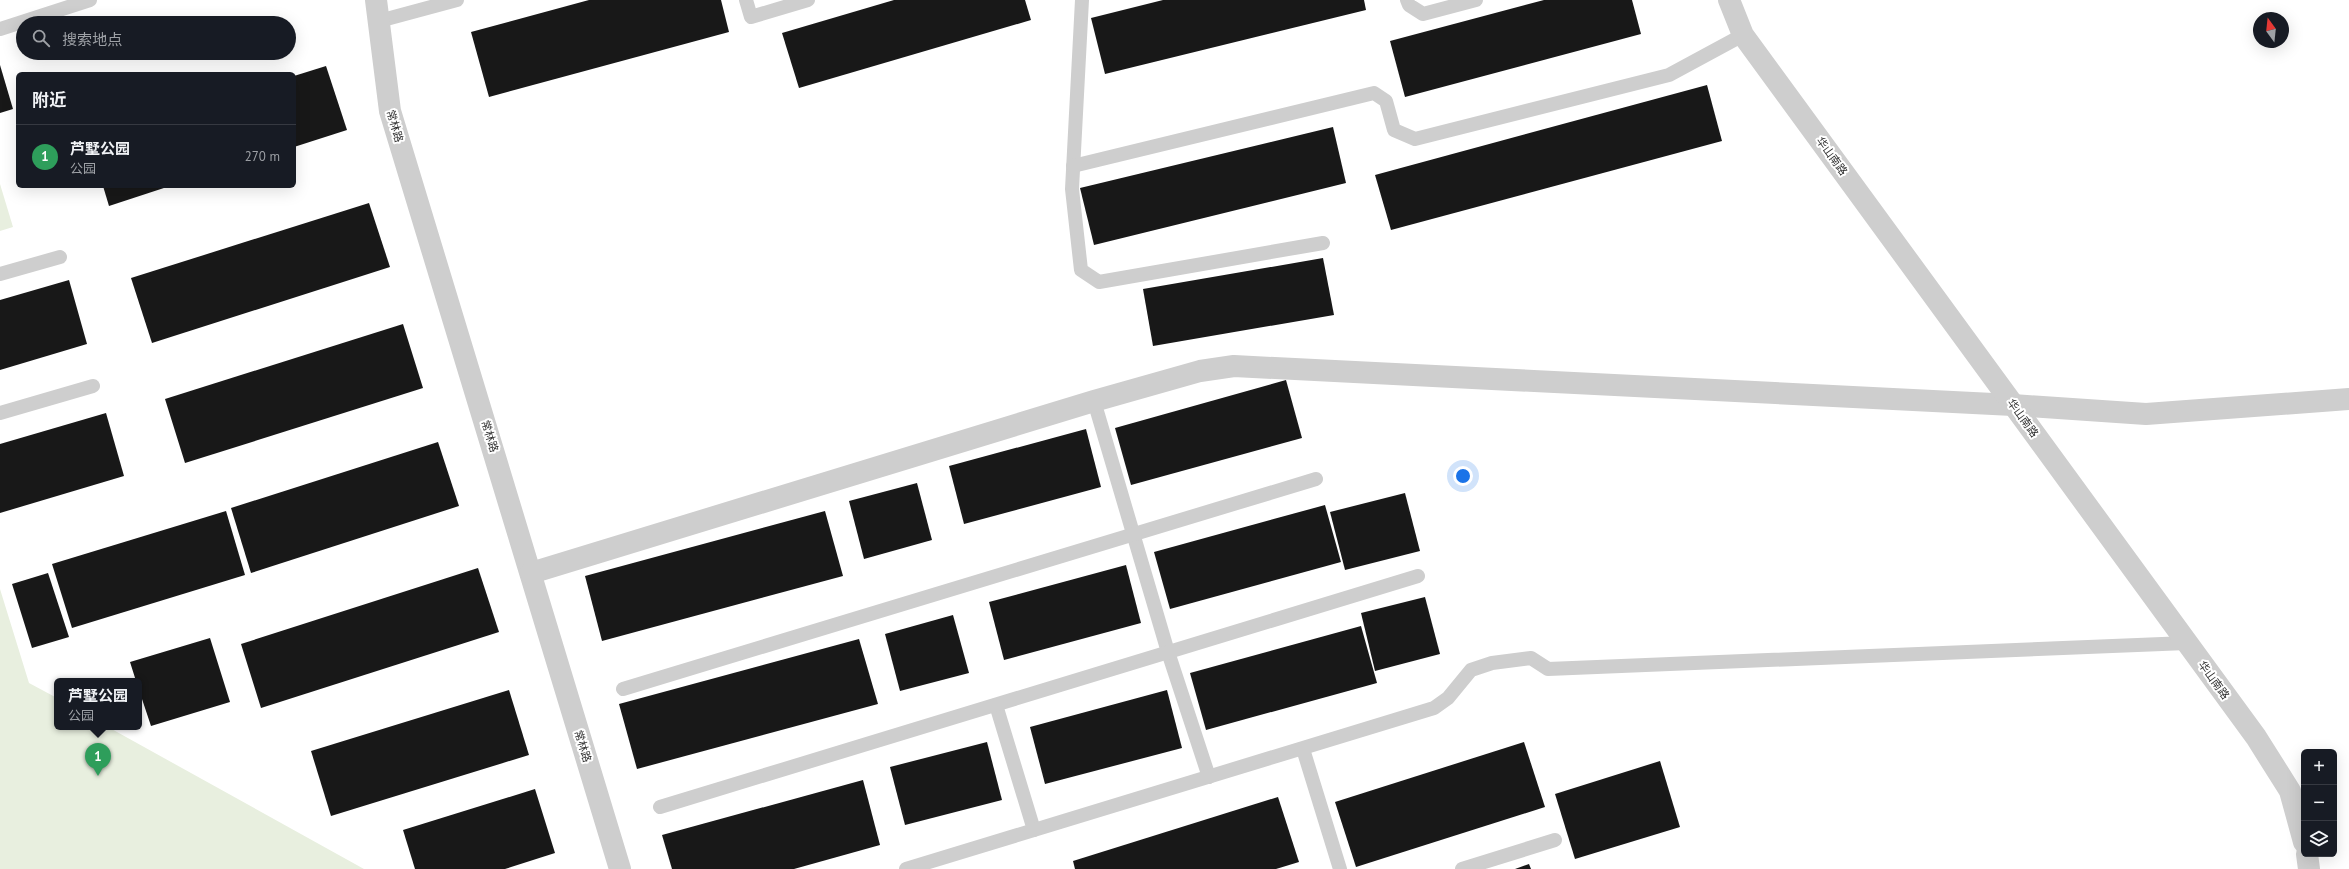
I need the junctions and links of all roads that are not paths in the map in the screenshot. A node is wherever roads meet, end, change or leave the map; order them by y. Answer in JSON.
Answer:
{"nodes":[{"id":1,"x":90,"y":0,"type":"edge"},
{"id":2,"x":376,"y":0,"type":"edge"},
{"id":3,"x":457,"y":0,"type":"edge"},
{"id":4,"x":746,"y":0,"type":"edge"},
{"id":5,"x":808,"y":0,"type":"edge"},
{"id":6,"x":1082,"y":0,"type":"edge"},
{"id":7,"x":1407,"y":0,"type":"edge"},
{"id":8,"x":1476,"y":0,"type":"edge"},
{"id":9,"x":1729,"y":0,"type":"edge"},
{"id":10,"x":40,"y":16,"type":"edge"},
{"id":11,"x":379,"y":21,"type":"junction"},
{"id":12,"x":16,"y":24,"type":"edge"},
{"id":13,"x":0,"y":29,"type":"edge"},
{"id":14,"x":1743,"y":36,"type":"junction"},
{"id":15,"x":1073,"y":166,"type":"junction"},
{"id":16,"x":1323,"y":243,"type":"dead end"},
{"id":17,"x":60,"y":257,"type":"dead end"},
{"id":18,"x":0,"y":274,"type":"edge"},
{"id":19,"x":92,"y":386,"type":"dead end"},
{"id":20,"x":2349,"y":399,"type":"edge"},
{"id":21,"x":1094,"y":401,"type":"junction"},
{"id":22,"x":2013,"y":405,"type":"junction"},
{"id":23,"x":0,"y":413,"type":"edge"},
{"id":24,"x":1316,"y":478,"type":"dead end"},
{"id":25,"x":1133,"y":534,"type":"junction"},
{"id":26,"x":531,"y":573,"type":"junction"},
{"id":27,"x":1418,"y":576,"type":"dead end"},
{"id":28,"x":2187,"y":643,"type":"junction"},
{"id":29,"x":1168,"y":652,"type":"junction"},
{"id":30,"x":623,"y":689,"type":"dead end"},
{"id":31,"x":996,"y":705,"type":"junction"},
{"id":32,"x":1303,"y":749,"type":"junction"},
{"id":33,"x":1209,"y":777,"type":"junction"},
{"id":34,"x":660,"y":807,"type":"dead end"},
{"id":35,"x":1034,"y":830,"type":"junction"},
{"id":36,"x":2301,"y":831,"type":"edge"},
{"id":37,"x":1555,"y":840,"type":"dead end"},
{"id":38,"x":2307,"y":857,"type":"edge"},
{"id":39,"x":620,"y":869,"type":"edge"},
{"id":40,"x":906,"y":869,"type":"edge"},
{"id":41,"x":1340,"y":869,"type":"edge"},
{"id":42,"x":1462,"y":869,"type":"edge"},
{"id":43,"x":2309,"y":869,"type":"edge"}],
"edges":[{"from":1,"to":10,"type":"lane"},
{"from":2,"to":11,"type":"street","name":"常林路"},
{"from":3,"to":11,"type":"lane"},
{"from":4,"to":5,"type":"lane"},
{"from":6,"to":15,"type":"lane"},
{"from":7,"to":8,"type":"lane"},
{"from":9,"to":14,"type":"street","name":"华山南路"},
{"from":11,"to":26,"type":"street","name":"常林路"},
{"from":12,"to":13,"type":"lane"},
{"from":14,"to":15,"type":"lane"},
{"from":14,"to":22,"type":"street","name":"华山南路"},
{"from":15,"to":16,"type":"lane"},
{"from":17,"to":18,"type":"lane"},
{"from":19,"to":23,"type":"lane"},
{"from":20,"to":22,"type":"street"},
{"from":21,"to":22,"type":"street"},
{"from":21,"to":25,"type":"lane"},
{"from":21,"to":26,"type":"street"},
{"from":22,"to":28,"type":"street","name":"华山南路"},
{"from":24,"to":25,"type":"lane"},
{"from":25,"to":29,"type":"lane"},
{"from":25,"to":30,"type":"lane"},
{"from":26,"to":39,"type":"street","name":"常林路"},
{"from":27,"to":29,"type":"lane"},
{"from":28,"to":32,"type":"lane"},
{"from":28,"to":36,"type":"street","name":"华山南路"},
{"from":29,"to":31,"type":"lane"},
{"from":29,"to":33,"type":"lane"},
{"from":31,"to":34,"type":"lane"},
{"from":31,"to":35,"type":"lane"},
{"from":32,"to":33,"type":"lane"},
{"from":32,"to":41,"type":"lane"},
{"from":33,"to":35,"type":"lane"},
{"from":35,"to":40,"type":"lane"},
{"from":37,"to":42,"type":"lane"},
{"from":38,"to":43,"type":"street"}]}
